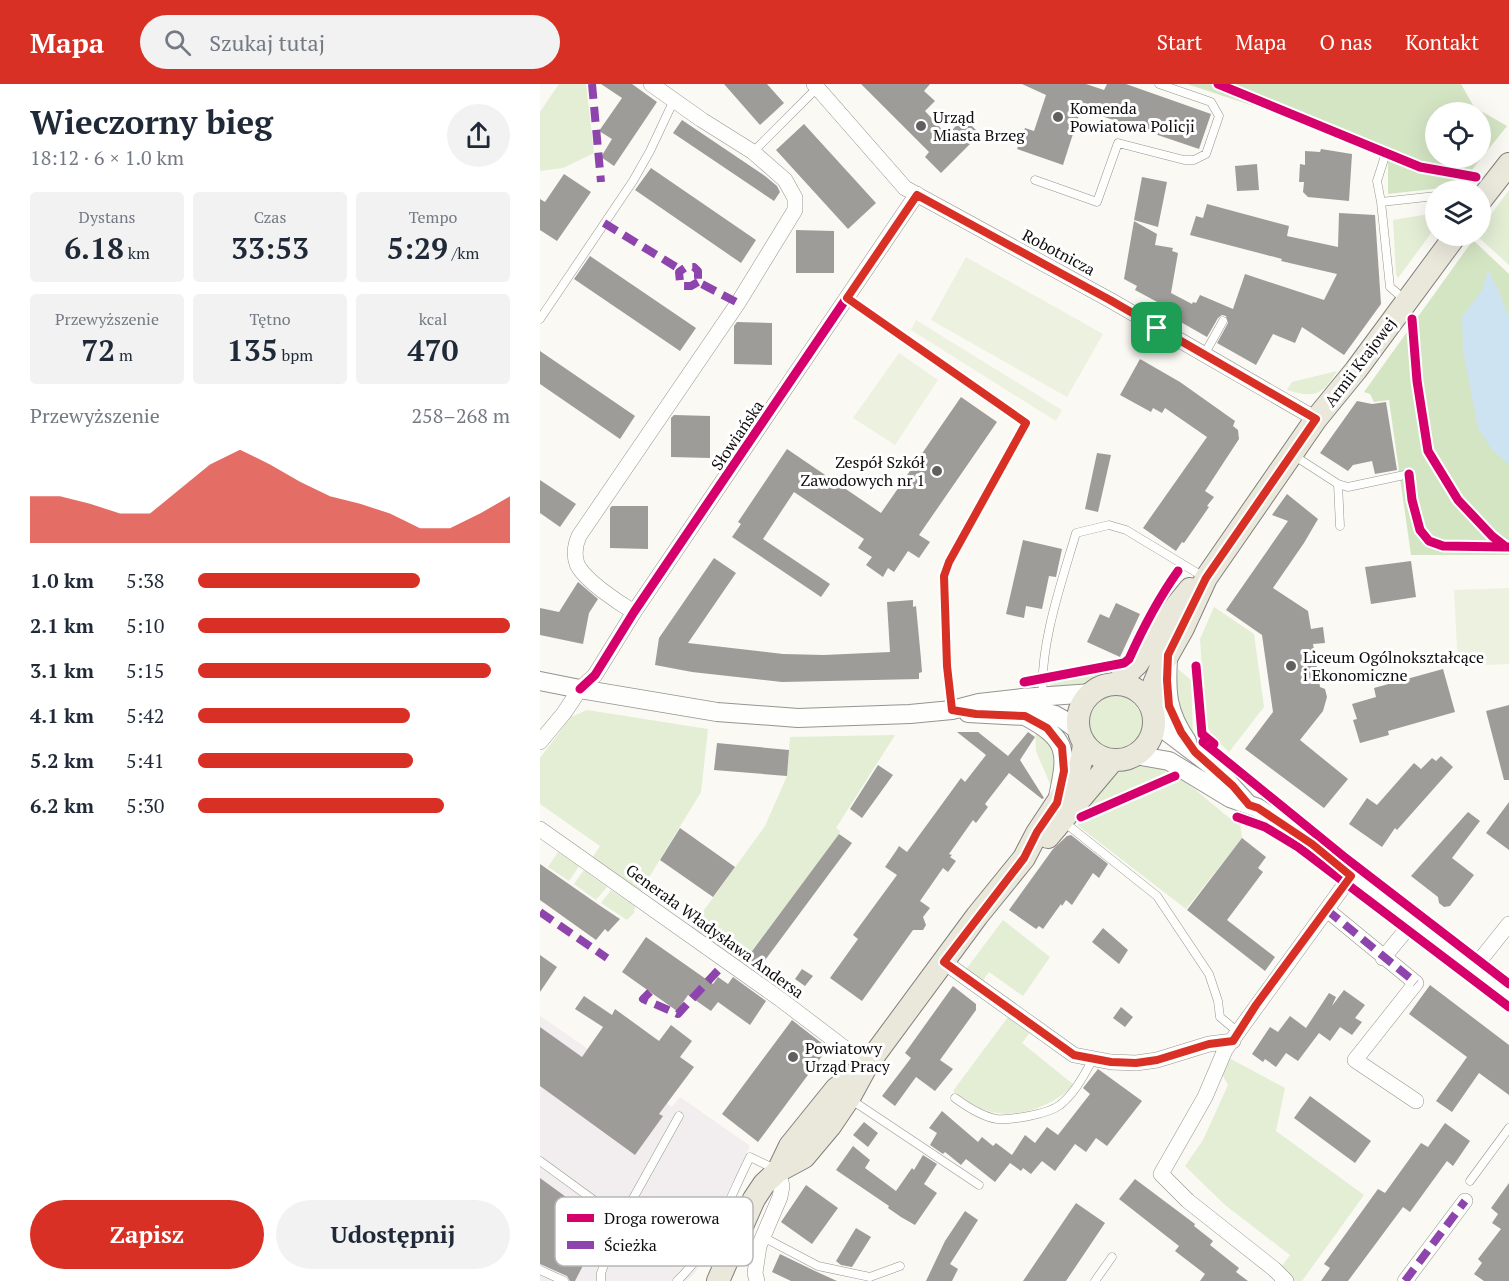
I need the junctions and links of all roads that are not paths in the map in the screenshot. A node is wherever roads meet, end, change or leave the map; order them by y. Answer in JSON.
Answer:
{"nodes":[{"id":1,"x":651,"y":84,"type":"edge"},
{"id":2,"x":1159,"y":84,"type":"edge"},
{"id":3,"x":815,"y":86,"type":"edge"},
{"id":4,"x":674,"y":100,"type":"junction"},
{"id":5,"x":753,"y":152,"type":"junction"},
{"id":6,"x":1386,"y":153,"type":"dead end"},
{"id":7,"x":1509,"y":164,"type":"edge"},
{"id":8,"x":1035,"y":180,"type":"dead end"},
{"id":9,"x":1491,"y":187,"type":"edge"},
{"id":10,"x":917,"y":195,"type":"junction"},
{"id":11,"x":1425,"y":197,"type":"edge"},
{"id":12,"x":1381,"y":202,"type":"junction"},
{"id":13,"x":1447,"y":246,"type":"edge"},
{"id":14,"x":847,"y":298,"type":"junction"},
{"id":15,"x":1406,"y":301,"type":"junction"},
{"id":16,"x":540,"y":319,"type":"edge"},
{"id":17,"x":1222,"y":321,"type":"dead end"},
{"id":18,"x":1204,"y":356,"type":"junction"},
{"id":19,"x":1316,"y":419,"type":"junction"},
{"id":20,"x":1291,"y":454,"type":"junction"},
{"id":21,"x":1409,"y":474,"type":"dead end"},
{"id":22,"x":1338,"y":484,"type":"junction"},
{"id":23,"x":1340,"y":526,"type":"dead end"},
{"id":24,"x":1206,"y":578,"type":"junction"},
{"id":25,"x":634,"y":612,"type":"junction"},
{"id":26,"x":1168,"y":655,"type":"junction"},
{"id":27,"x":540,"y":681,"type":"edge"},
{"id":28,"x":1116,"y":684,"type":"junction"},
{"id":29,"x":580,"y":689,"type":"junction"},
{"id":30,"x":1092,"y":693,"type":"junction"},
{"id":31,"x":1043,"y":696,"type":"junction"},
{"id":32,"x":952,"y":710,"type":"junction"},
{"id":33,"x":1152,"y":712,"type":"junction"},
{"id":34,"x":1025,"y":716,"type":"junction"},
{"id":35,"x":1081,"y":737,"type":"junction"},
{"id":36,"x":540,"y":742,"type":"edge"},
{"id":37,"x":1195,"y":752,"type":"junction"},
{"id":38,"x":1124,"y":758,"type":"junction"},
{"id":39,"x":1249,"y":805,"type":"junction"},
{"id":40,"x":1060,"y":812,"type":"junction"},
{"id":41,"x":540,"y":829,"type":"edge"},
{"id":42,"x":1351,"y":876,"type":"junction"},
{"id":43,"x":1327,"y":910,"type":"junction"},
{"id":44,"x":1412,"y":923,"type":"junction"},
{"id":45,"x":1509,"y":924,"type":"edge"},
{"id":46,"x":1383,"y":958,"type":"junction"},
{"id":47,"x":944,"y":962,"type":"junction"},
{"id":48,"x":1473,"y":969,"type":"junction"},
{"id":49,"x":1509,"y":996,"type":"edge"},
{"id":50,"x":1236,"y":1036,"type":"junction"},
{"id":51,"x":1093,"y":1059,"type":"junction"},
{"id":52,"x":867,"y":1065,"type":"junction"},
{"id":53,"x":843,"y":1093,"type":"junction"},
{"id":54,"x":955,"y":1098,"type":"dead end"},
{"id":55,"x":1416,"y":1101,"type":"dead end"},
{"id":56,"x":679,"y":1116,"type":"dead end"},
{"id":57,"x":1509,"y":1128,"type":"edge"},
{"id":58,"x":1506,"y":1139,"type":"edge"},
{"id":59,"x":540,"y":1161,"type":"edge"},
{"id":60,"x":778,"y":1171,"type":"junction"},
{"id":61,"x":1470,"y":1181,"type":"dead end"},
{"id":62,"x":978,"y":1185,"type":"dead end"},
{"id":63,"x":589,"y":1197,"type":"edge"},
{"id":64,"x":634,"y":1197,"type":"edge"},
{"id":65,"x":730,"y":1197,"type":"edge"},
{"id":66,"x":753,"y":1201,"type":"edge"},
{"id":67,"x":1466,"y":1201,"type":"dead end"},
{"id":68,"x":763,"y":1237,"type":"junction"},
{"id":69,"x":1112,"y":1257,"type":"dead end"},
{"id":70,"x":604,"y":1266,"type":"edge"},
{"id":71,"x":692,"y":1266,"type":"edge"},
{"id":72,"x":725,"y":1266,"type":"edge"},
{"id":73,"x":900,"y":1266,"type":"dead end"},
{"id":74,"x":540,"y":1270,"type":"edge"},
{"id":75,"x":564,"y":1281,"type":"edge"},
{"id":76,"x":601,"y":1281,"type":"edge"},
{"id":77,"x":677,"y":1281,"type":"edge"},
{"id":78,"x":718,"y":1281,"type":"edge"},
{"id":79,"x":757,"y":1281,"type":"edge"},
{"id":80,"x":1095,"y":1281,"type":"edge"},
{"id":81,"x":1286,"y":1281,"type":"edge"},
{"id":82,"x":1405,"y":1281,"type":"edge"}],
"edges":[{"from":1,"to":4,"type":"street"},
{"from":2,"to":8,"type":"lane"},
{"from":3,"to":5,"type":"lane"},
{"from":3,"to":10,"type":"street","name":"Robotnicza"},
{"from":4,"to":5,"type":"street"},
{"from":4,"to":16,"type":"lane"},
{"from":5,"to":25,"type":"street"},
{"from":6,"to":12,"type":"lane"},
{"from":7,"to":9,"type":"main road"},
{"from":10,"to":14,"type":"street","name":"Słowiańska"},
{"from":10,"to":18,"type":"street","name":"Robotnicza"},
{"from":11,"to":12,"type":"lane"},
{"from":12,"to":15,"type":"lane"},
{"from":13,"to":15,"type":"main road","name":"Armii Krajowej"},
{"from":14,"to":25,"type":"street","name":"Słowiańska"},
{"from":14,"to":32,"type":"lane"},
{"from":15,"to":19,"type":"main road","name":"Armii Krajowej"},
{"from":17,"to":18,"type":"lane"},
{"from":18,"to":19,"type":"street","name":"Robotnicza"},
{"from":19,"to":20,"type":"main road","name":"Armii Krajowej"},
{"from":20,"to":22,"type":"lane"},
{"from":20,"to":24,"type":"main road","name":"Armii Krajowej"},
{"from":21,"to":22,"type":"lane"},
{"from":22,"to":23,"type":"lane"},
{"from":24,"to":26,"type":"main road","name":"Armii Krajowej"},
{"from":24,"to":28,"type":"main road","name":"Armii Krajowej"},
{"from":24,"to":31,"type":"lane"},
{"from":25,"to":29,"type":"street","name":"Słowiańska"},
{"from":26,"to":33,"type":"main road","name":"Armii Krajowej"},
{"from":26,"to":37,"type":"street"},
{"from":27,"to":29,"type":"street"},
{"from":28,"to":30,"type":"main road"},
{"from":28,"to":33,"type":"main road"},
{"from":29,"to":32,"type":"street"},
{"from":29,"to":36,"type":"street","name":"Słowiańska"},
{"from":30,"to":31,"type":"street"},
{"from":30,"to":35,"type":"main road"},
{"from":31,"to":32,"type":"street"},
{"from":32,"to":34,"type":"street"},
{"from":33,"to":37,"type":"street"},
{"from":33,"to":38,"type":"main road"},
{"from":34,"to":35,"type":"street"},
{"from":34,"to":40,"type":"street"},
{"from":35,"to":38,"type":"main road"},
{"from":35,"to":40,"type":"main road"},
{"from":37,"to":39,"type":"street"},
{"from":38,"to":39,"type":"street"},
{"from":38,"to":40,"type":"main road"},
{"from":39,"to":42,"type":"street"},
{"from":40,"to":47,"type":"main road"},
{"from":40,"to":50,"type":"lane"},
{"from":41,"to":52,"type":"street","name":"Generała Władysława Andersa"},
{"from":42,"to":43,"type":"street"},
{"from":42,"to":44,"type":"street"},
{"from":43,"to":46,"type":"street"},
{"from":43,"to":50,"type":"street"},
{"from":44,"to":46,"type":"street"},
{"from":44,"to":48,"type":"street"},
{"from":45,"to":48,"type":"street"},
{"from":46,"to":55,"type":"street"},
{"from":47,"to":51,"type":"street"},
{"from":47,"to":52,"type":"main road"},
{"from":48,"to":49,"type":"street"},
{"from":50,"to":51,"type":"street"},
{"from":50,"to":81,"type":"street"},
{"from":51,"to":54,"type":"lane"},
{"from":52,"to":53,"type":"main road"},
{"from":53,"to":60,"type":"main road"},
{"from":53,"to":62,"type":"lane"},
{"from":56,"to":64,"type":"lane"},
{"from":57,"to":58,"type":"lane"},
{"from":58,"to":61,"type":"lane"},
{"from":59,"to":63,"type":"lane"},
{"from":60,"to":65,"type":"lane"},
{"from":60,"to":66,"type":"main road"},
{"from":60,"to":68,"type":"street"},
{"from":67,"to":82,"type":"street"},
{"from":68,"to":73,"type":"lane"},
{"from":68,"to":79,"type":"street"},
{"from":69,"to":80,"type":"lane"},
{"from":70,"to":76,"type":"lane"},
{"from":71,"to":77,"type":"lane"},
{"from":72,"to":78,"type":"main road"},
{"from":74,"to":75,"type":"lane"}]}
